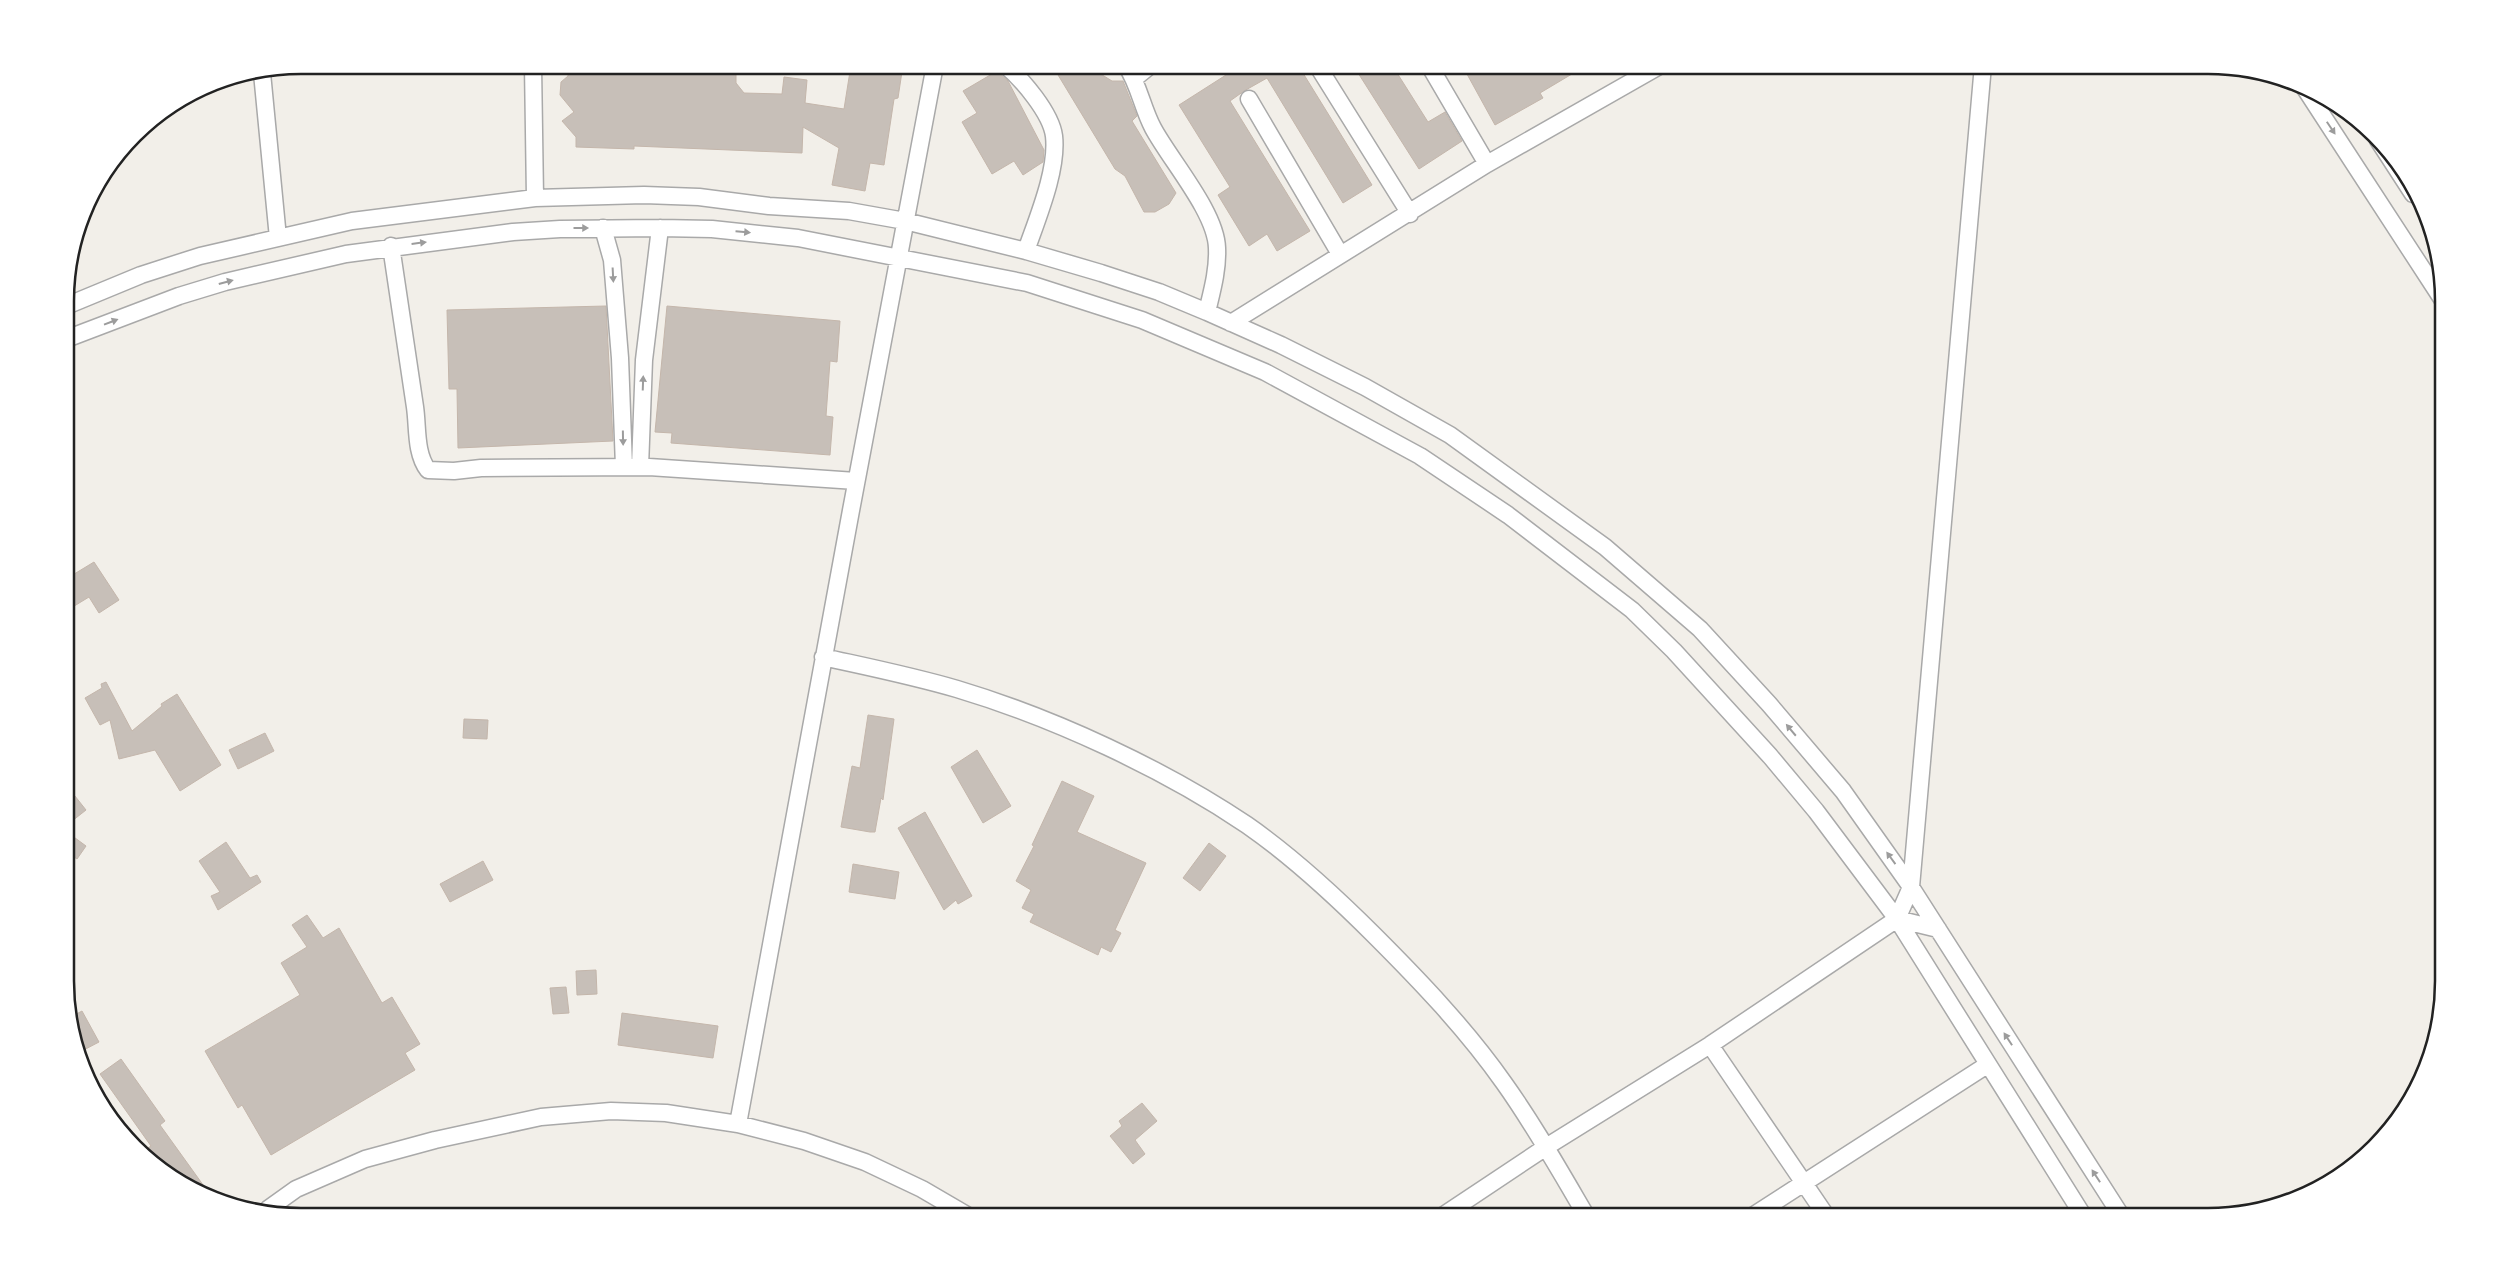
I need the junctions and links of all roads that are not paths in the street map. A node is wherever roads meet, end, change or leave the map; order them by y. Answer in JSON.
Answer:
{"nodes":[{"id":1,"x":533,"y":74,"type":"edge"},
{"id":2,"x":933,"y":74,"type":"edge"},
{"id":3,"x":1016,"y":74,"type":"edge"},
{"id":4,"x":1131,"y":74,"type":"edge"},
{"id":5,"x":1324,"y":74,"type":"edge"},
{"id":6,"x":1434,"y":74,"type":"edge"},
{"id":7,"x":1632,"y":74,"type":"edge"},
{"id":8,"x":1983,"y":74,"type":"edge"},
{"id":9,"x":262,"y":77,"type":"edge"},
{"id":10,"x":2311,"y":98,"type":"edge"},
{"id":11,"x":1249,"y":99,"type":"dead end"},
{"id":12,"x":1487,"y":164,"type":"junction"},
{"id":13,"x":535,"y":198,"type":"junction"},
{"id":14,"x":1410,"y":214,"type":"junction"},
{"id":15,"x":905,"y":221,"type":"junction"},
{"id":16,"x":603,"y":228,"type":"junction"},
{"id":17,"x":660,"y":228,"type":"junction"},
{"id":18,"x":278,"y":238,"type":"junction"},
{"id":19,"x":392,"y":246,"type":"junction"},
{"id":20,"x":1026,"y":251,"type":"junction"},
{"id":21,"x":1340,"y":254,"type":"junction"},
{"id":22,"x":900,"y":258,"type":"junction"},
{"id":23,"x":2435,"y":288,"type":"edge"},
{"id":24,"x":74,"y":303,"type":"edge"},
{"id":25,"x":1207,"y":312,"type":"junction"},
{"id":26,"x":1231,"y":323,"type":"junction"},
{"id":27,"x":74,"y":336,"type":"edge"},
{"id":28,"x":620,"y":358,"type":"junction"},
{"id":29,"x":644,"y":360,"type":"junction"},
{"id":30,"x":632,"y":467,"type":"junction"},
{"id":31,"x":856,"y":481,"type":"junction"},
{"id":32,"x":823,"y":657,"type":"junction"},
{"id":33,"x":1911,"y":887,"type":"junction"},
{"id":34,"x":1897,"y":919,"type":"junction"},
{"id":35,"x":1938,"y":929,"type":"junction"},
{"id":36,"x":1710,"y":1045,"type":"junction"},
{"id":37,"x":1987,"y":1065,"type":"junction"},
{"id":38,"x":738,"y":1124,"type":"junction"},
{"id":39,"x":1546,"y":1147,"type":"junction"},
{"id":40,"x":1804,"y":1182,"type":"junction"},
{"id":41,"x":273,"y":1206,"type":"edge"},
{"id":42,"x":955,"y":1208,"type":"edge"},
{"id":43,"x":1459,"y":1208,"type":"edge"},
{"id":44,"x":1582,"y":1208,"type":"edge"},
{"id":45,"x":1765,"y":1208,"type":"edge"},
{"id":46,"x":1821,"y":1208,"type":"edge"},
{"id":47,"x":2079,"y":1208,"type":"edge"},
{"id":48,"x":2117,"y":1208,"type":"edge"}],
"edges":[{"from":1,"to":13,"type":"street"},
{"from":2,"to":15,"type":"street"},
{"from":3,"to":20,"type":"street"},
{"from":4,"to":25,"type":"street"},
{"from":5,"to":14,"type":"street"},
{"from":6,"to":12,"type":"street"},
{"from":7,"to":12,"type":"street"},
{"from":8,"to":33,"type":"street"},
{"from":9,"to":18,"type":"street"},
{"from":10,"to":23,"type":"street","one_way":true},
{"from":11,"to":21,"type":"street"},
{"from":12,"to":14,"type":"street"},
{"from":13,"to":15,"type":"street"},
{"from":13,"to":18,"type":"street"},
{"from":14,"to":21,"type":"street"},
{"from":15,"to":20,"type":"street"},
{"from":15,"to":22,"type":"street"},
{"from":16,"to":17,"type":"street"},
{"from":19,"to":16,"type":"street","one_way":true},
{"from":16,"to":28,"type":"street","one_way":true},
{"from":17,"to":22,"type":"street","one_way":true},
{"from":17,"to":29,"type":"street"},
{"from":18,"to":24,"type":"street"},
{"from":27,"to":19,"type":"street","one_way":true},
{"from":19,"to":30,"type":"street"},
{"from":20,"to":25,"type":"street"},
{"from":21,"to":26,"type":"street"},
{"from":22,"to":31,"type":"street"},
{"from":22,"to":34,"type":"street"},
{"from":25,"to":26,"type":"street"},
{"from":33,"to":26,"type":"street","one_way":true},
{"from":28,"to":29,"type":"street"},
{"from":28,"to":30,"type":"street","one_way":true},
{"from":30,"to":29,"type":"street","one_way":true},
{"from":30,"to":31,"type":"street"},
{"from":31,"to":32,"type":"street"},
{"from":32,"to":38,"type":"street"},
{"from":32,"to":39,"type":"street"},
{"from":33,"to":34,"type":"street"},
{"from":33,"to":35,"type":"street"},
{"from":34,"to":35,"type":"street"},
{"from":34,"to":36,"type":"street"},
{"from":34,"to":37,"type":"street"},
{"from":48,"to":35,"type":"street","one_way":true},
{"from":36,"to":39,"type":"street"},
{"from":36,"to":40,"type":"street"},
{"from":37,"to":40,"type":"street"},
{"from":37,"to":47,"type":"street"},
{"from":38,"to":41,"type":"street"},
{"from":38,"to":42,"type":"street"},
{"from":39,"to":43,"type":"street"},
{"from":39,"to":44,"type":"street"},
{"from":40,"to":45,"type":"street"},
{"from":40,"to":46,"type":"street"}]}
